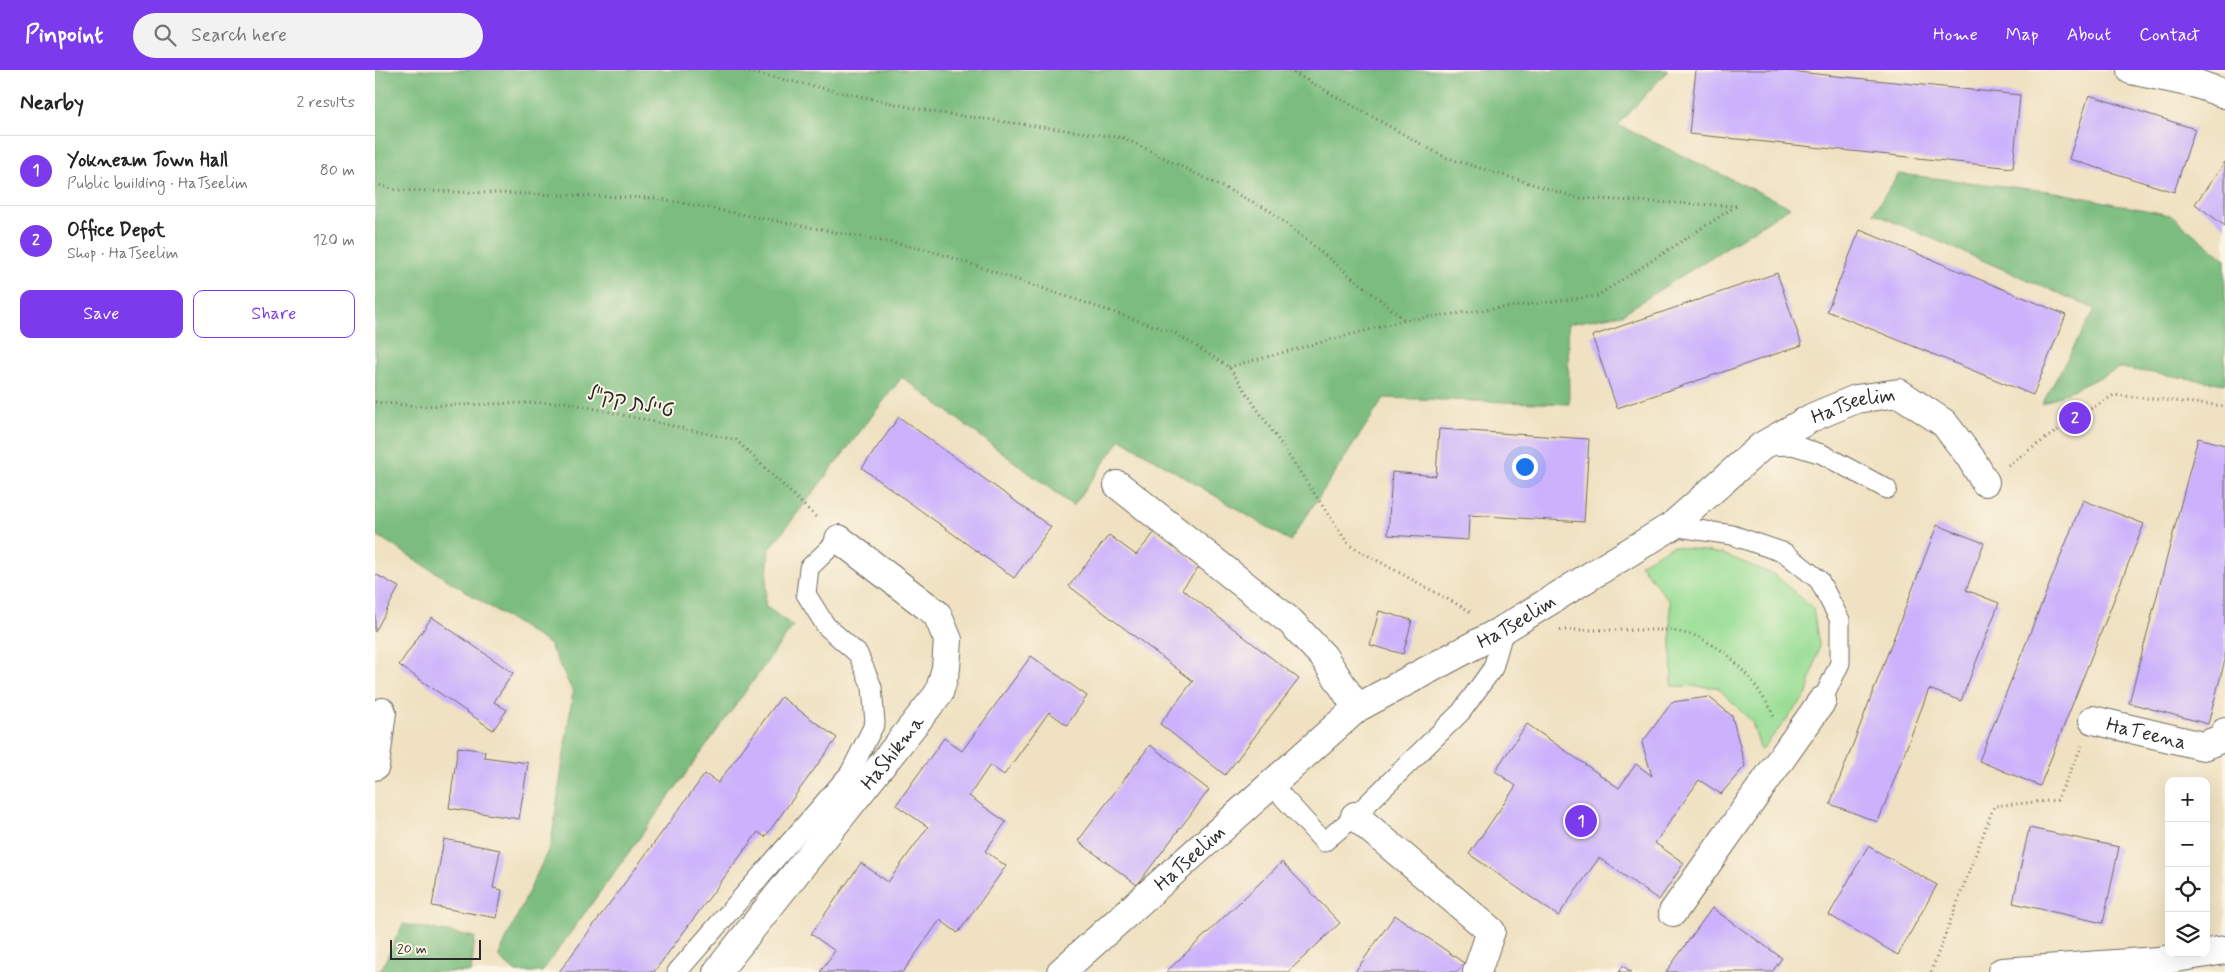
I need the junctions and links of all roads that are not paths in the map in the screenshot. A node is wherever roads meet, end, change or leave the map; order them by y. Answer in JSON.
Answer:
{"nodes":[{"id":1,"x":2131,"y":70,"type":"edge"},
{"id":2,"x":2225,"y":94,"type":"edge"},
{"id":3,"x":1762,"y":446,"type":"junction"},
{"id":4,"x":1985,"y":482,"type":"road end"},
{"id":5,"x":1118,"y":485,"type":"dead end"},
{"id":6,"x":1887,"y":489,"type":"dead end"},
{"id":7,"x":1672,"y":526,"type":"junction"},
{"id":8,"x":839,"y":539,"type":"joint"},
{"id":9,"x":1503,"y":630,"type":"junction"},
{"id":10,"x":1822,"y":701,"type":"joint"},
{"id":11,"x":1357,"y":708,"type":"junction"},
{"id":12,"x":382,"y":712,"type":"dead end"},
{"id":13,"x":2093,"y":720,"type":"road end"},
{"id":14,"x":2225,"y":732,"type":"edge"},
{"id":15,"x":375,"y":766,"type":"edge"},
{"id":16,"x":1272,"y":785,"type":"junction"},
{"id":17,"x":1355,"y":816,"type":"junction"},
{"id":18,"x":1673,"y":912,"type":"dead end"},
{"id":19,"x":2225,"y":950,"type":"edge"},
{"id":20,"x":677,"y":972,"type":"edge"},
{"id":21,"x":717,"y":972,"type":"edge"},
{"id":22,"x":1061,"y":972,"type":"edge"},
{"id":23,"x":1477,"y":972,"type":"edge"},
{"id":24,"x":2002,"y":972,"type":"edge"}],
"edges":[{"from":1,"to":2,"type":"street"},
{"from":3,"to":4,"type":"street","name":"HaTseelim"},
{"from":3,"to":6,"type":"lane"},
{"from":3,"to":7,"type":"street","name":"HaTseelim"},
{"from":5,"to":11,"type":"street"},
{"from":7,"to":9,"type":"street","name":"HaTseelim"},
{"from":7,"to":10,"type":"lane"},
{"from":8,"to":20,"type":"lane"},
{"from":8,"to":21,"type":"street","name":"HaShikma"},
{"from":9,"to":11,"type":"street","name":"HaTseelim"},
{"from":9,"to":17,"type":"lane"},
{"from":10,"to":18,"type":"street"},
{"from":11,"to":16,"type":"street","name":"HaTseelim"},
{"from":12,"to":15,"type":"street"},
{"from":13,"to":14,"type":"street","name":"HaTeena"},
{"from":16,"to":17,"type":"lane"},
{"from":16,"to":22,"type":"street","name":"HaTseelim"},
{"from":17,"to":23,"type":"street"},
{"from":19,"to":24,"type":"street"}]}
